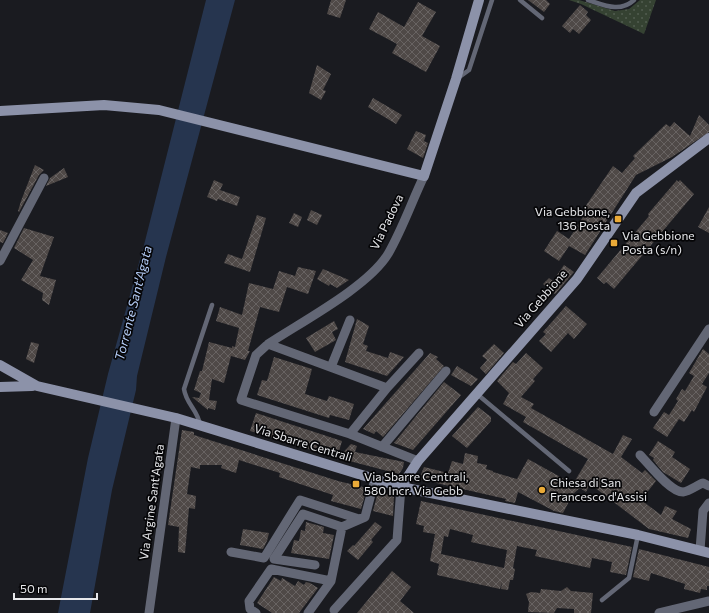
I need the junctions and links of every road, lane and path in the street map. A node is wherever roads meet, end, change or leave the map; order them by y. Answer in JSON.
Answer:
{"nodes":[{"id":1,"x":479,"y":0,"type":"edge"},
{"id":2,"x":492,"y":0,"type":"edge"},
{"id":3,"x":520,"y":0,"type":"edge"},
{"id":4,"x":588,"y":0,"type":"edge"},
{"id":5,"x":634,"y":0,"type":"edge"},
{"id":6,"x":542,"y":18,"type":"dead end"},
{"id":7,"x":456,"y":79,"type":"junction"},
{"id":8,"x":0,"y":111,"type":"edge"},
{"id":9,"x":709,"y":138,"type":"edge"},
{"id":10,"x":424,"y":176,"type":"junction"},
{"id":11,"x":44,"y":178,"type":"dead end"},
{"id":12,"x":0,"y":261,"type":"edge"},
{"id":13,"x":212,"y":305,"type":"dead end"},
{"id":14,"x":350,"y":320,"type":"dead end"},
{"id":15,"x":709,"y":329,"type":"edge"},
{"id":16,"x":268,"y":344,"type":"junction"},
{"id":17,"x":419,"y":353,"type":"dead end"},
{"id":18,"x":0,"y":365,"type":"edge"},
{"id":19,"x":331,"y":367,"type":"junction"},
{"id":20,"x":446,"y":370,"type":"dead end"},
{"id":21,"x":14,"y":374,"type":"junction"},
{"id":22,"x":0,"y":383,"type":"edge"},
{"id":23,"x":37,"y":386,"type":"junction"},
{"id":24,"x":0,"y":387,"type":"edge"},
{"id":25,"x":387,"y":388,"type":"junction"},
{"id":26,"x":477,"y":394,"type":"junction"},
{"id":27,"x":654,"y":412,"type":"dead end"},
{"id":28,"x":174,"y":418,"type":"junction"},
{"id":29,"x":200,"y":425,"type":"junction"},
{"id":30,"x":350,"y":434,"type":"junction"},
{"id":31,"x":382,"y":447,"type":"junction"},
{"id":32,"x":640,"y":455,"type":"dead end"},
{"id":33,"x":418,"y":461,"type":"junction"},
{"id":34,"x":569,"y":471,"type":"dead end"},
{"id":35,"x":375,"y":479,"type":"junction"},
{"id":36,"x":709,"y":486,"type":"edge"},
{"id":37,"x":401,"y":488,"type":"junction"},
{"id":38,"x":709,"y":503,"type":"edge"},
{"id":39,"x":359,"y":520,"type":"junction"},
{"id":40,"x":342,"y":526,"type":"junction"},
{"id":41,"x":638,"y":535,"type":"junction"},
{"id":42,"x":231,"y":552,"type":"dead end"},
{"id":43,"x":705,"y":552,"type":"edge"},
{"id":44,"x":315,"y":565,"type":"dead end"},
{"id":45,"x":330,"y":581,"type":"junction"},
{"id":46,"x":602,"y":600,"type":"dead end"},
{"id":47,"x":709,"y":601,"type":"edge"},
{"id":48,"x":334,"y":610,"type":"dead end"},
{"id":49,"x":149,"y":613,"type":"edge"},
{"id":50,"x":256,"y":613,"type":"edge"},
{"id":51,"x":308,"y":613,"type":"edge"},
{"id":52,"x":659,"y":613,"type":"edge"}],
"edges":[{"from":1,"to":7,"type":"street","name":"Via Padova"},
{"from":2,"to":7,"type":"lane"},
{"from":3,"to":6,"type":"lane"},
{"from":4,"to":5,"type":"lane"},
{"from":7,"to":10,"type":"street","name":"Via Padova"},
{"from":8,"to":10,"type":"street"},
{"from":9,"to":26,"type":"street","name":"Via Gebbione"},
{"from":10,"to":16,"type":"street","name":"Via Padova"},
{"from":11,"to":12,"type":"street"},
{"from":13,"to":29,"type":"lane"},
{"from":14,"to":19,"type":"street"},
{"from":15,"to":27,"type":"street"},
{"from":16,"to":19,"type":"street"},
{"from":16,"to":30,"type":"street","name":"Via Padova"},
{"from":17,"to":25,"type":"street"},
{"from":18,"to":21,"type":"street"},
{"from":19,"to":25,"type":"street"},
{"from":20,"to":31,"type":"street"},
{"from":21,"to":22,"type":"street"},
{"from":21,"to":23,"type":"street"},
{"from":23,"to":24,"type":"street"},
{"from":23,"to":28,"type":"street","name":"Via Sbarre Centrali"},
{"from":25,"to":30,"type":"street"},
{"from":26,"to":33,"type":"street","name":"Via Gebbione"},
{"from":26,"to":34,"type":"lane"},
{"from":28,"to":29,"type":"street","name":"Via Sbarre Centrali"},
{"from":28,"to":49,"type":"street","name":"Via Argine Sant'Agata"},
{"from":29,"to":35,"type":"street","name":"Via Sbarre Centrali"},
{"from":30,"to":31,"type":"street"},
{"from":31,"to":33,"type":"street"},
{"from":32,"to":36,"type":"street"},
{"from":33,"to":37,"type":"street","name":"Via Gebbione"},
{"from":35,"to":37,"type":"street","name":"Via Sbarre Centrali"},
{"from":35,"to":39,"type":"street"},
{"from":37,"to":41,"type":"street","name":"Via Sbarre Centrali"},
{"from":37,"to":48,"type":"street"},
{"from":38,"to":43,"type":"street"},
{"from":39,"to":40,"type":"street"},
{"from":39,"to":42,"type":"street"},
{"from":40,"to":44,"type":"street"},
{"from":40,"to":45,"type":"street"},
{"from":41,"to":43,"type":"street","name":"Via Sbarre Centrali"},
{"from":41,"to":46,"type":"lane"},
{"from":45,"to":50,"type":"street"},
{"from":45,"to":51,"type":"street"},
{"from":47,"to":52,"type":"street"}]}
